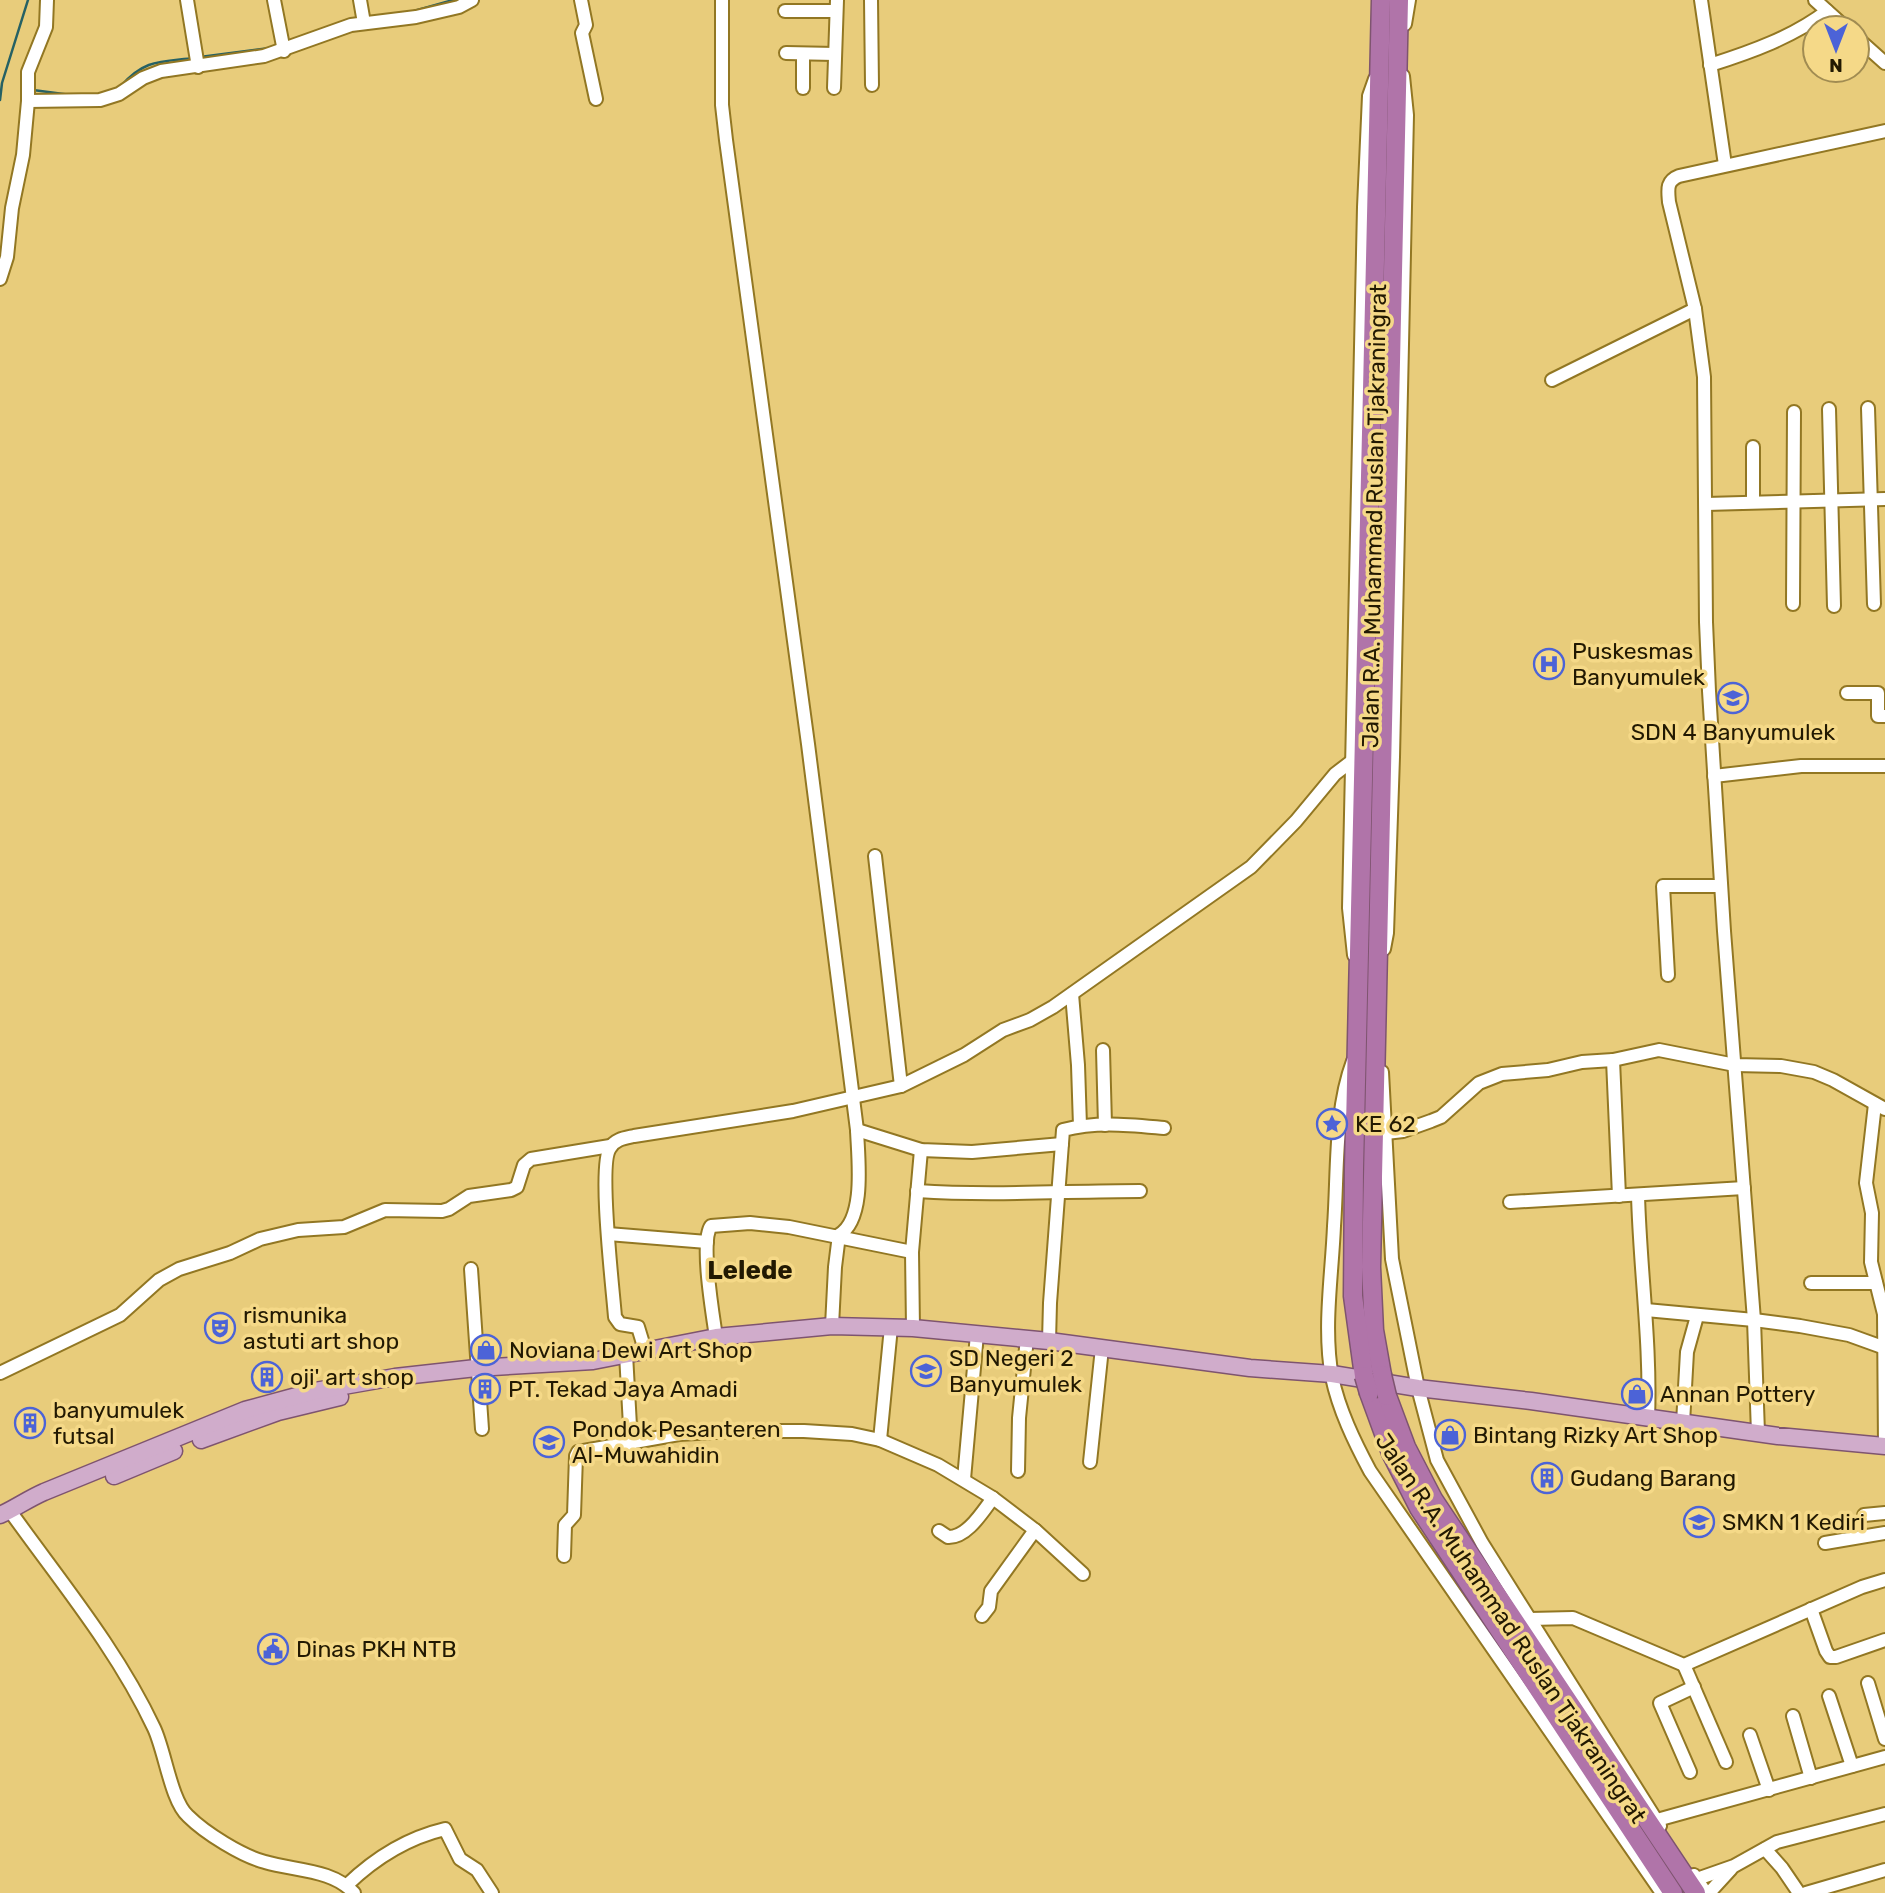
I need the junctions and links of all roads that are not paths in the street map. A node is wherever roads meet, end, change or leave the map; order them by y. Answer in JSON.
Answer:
{"nodes":[{"id":1,"x":47,"y":0,"type":"edge"},
{"id":2,"x":187,"y":0,"type":"edge"},
{"id":3,"x":274,"y":0,"type":"edge"},
{"id":4,"x":360,"y":0,"type":"edge"},
{"id":5,"x":472,"y":0,"type":"edge"},
{"id":6,"x":581,"y":0,"type":"edge"},
{"id":7,"x":722,"y":0,"type":"edge"},
{"id":8,"x":871,"y":0,"type":"edge"},
{"id":9,"x":1372,"y":0,"type":"edge"},
{"id":10,"x":1381,"y":0,"type":"edge"},
{"id":11,"x":1399,"y":0,"type":"edge"},
{"id":12,"x":1409,"y":0,"type":"edge"},
{"id":13,"x":1701,"y":0,"type":"edge"},
{"id":14,"x":1823,"y":4,"type":"edge"},
{"id":15,"x":837,"y":6,"type":"edge"},
{"id":16,"x":785,"y":11,"type":"dead end"},
{"id":17,"x":364,"y":19,"type":"junction"},
{"id":18,"x":1389,"y":43,"type":"junction"},
{"id":19,"x":283,"y":46,"type":"junction"},
{"id":20,"x":786,"y":53,"type":"dead end"},
{"id":21,"x":803,"y":54,"type":"junction"},
{"id":22,"x":835,"y":54,"type":"junction"},
{"id":23,"x":197,"y":59,"type":"junction"},
{"id":24,"x":1710,"y":65,"type":"junction"},
{"id":25,"x":1380,"y":69,"type":"junction"},
{"id":26,"x":872,"y":85,"type":"dead end"},
{"id":27,"x":803,"y":88,"type":"dead end"},
{"id":28,"x":834,"y":88,"type":"dead end"},
{"id":29,"x":596,"y":99,"type":"dead end"},
{"id":30,"x":28,"y":101,"type":"junction"},
{"id":31,"x":1885,"y":131,"type":"edge"},
{"id":32,"x":1725,"y":165,"type":"junction"},
{"id":33,"x":0,"y":279,"type":"edge"},
{"id":34,"x":1695,"y":309,"type":"junction"},
{"id":35,"x":1552,"y":380,"type":"dead end"},
{"id":36,"x":1868,"y":408,"type":"dead end"},
{"id":37,"x":1829,"y":410,"type":"dead end"},
{"id":38,"x":1794,"y":412,"type":"dead end"},
{"id":39,"x":1753,"y":447,"type":"dead end"},
{"id":40,"x":1870,"y":499,"type":"junction"},
{"id":41,"x":1885,"y":499,"type":"edge"},
{"id":42,"x":1831,"y":500,"type":"junction"},
{"id":43,"x":1793,"y":501,"type":"junction"},
{"id":44,"x":1753,"y":502,"type":"junction"},
{"id":45,"x":1706,"y":504,"type":"junction"},
{"id":46,"x":1793,"y":604,"type":"dead end"},
{"id":47,"x":1874,"y":604,"type":"dead end"},
{"id":48,"x":1834,"y":606,"type":"dead end"},
{"id":49,"x":1847,"y":693,"type":"dead end"},
{"id":50,"x":1885,"y":716,"type":"edge"},
{"id":51,"x":1352,"y":761,"type":"junction"},
{"id":52,"x":1885,"y":766,"type":"edge"},
{"id":53,"x":1714,"y":776,"type":"junction"},
{"id":54,"x":875,"y":856,"type":"dead end"},
{"id":55,"x":1721,"y":886,"type":"junction"},
{"id":56,"x":1358,"y":969,"type":"junction"},
{"id":57,"x":1668,"y":975,"type":"dead end"},
{"id":58,"x":1072,"y":994,"type":"junction"},
{"id":59,"x":1376,"y":1045,"type":"junction"},
{"id":60,"x":1103,"y":1050,"type":"dead end"},
{"id":61,"x":1357,"y":1051,"type":"junction"},
{"id":62,"x":1613,"y":1060,"type":"junction"},
{"id":63,"x":1735,"y":1065,"type":"junction"},
{"id":64,"x":901,"y":1086,"type":"junction"},
{"id":65,"x":851,"y":1096,"type":"junction"},
{"id":66,"x":1880,"y":1106,"type":"edge"},
{"id":67,"x":1105,"y":1125,"type":"junction"},
{"id":68,"x":1080,"y":1126,"type":"junction"},
{"id":69,"x":1164,"y":1128,"type":"dead end"},
{"id":70,"x":857,"y":1130,"type":"junction"},
{"id":71,"x":1386,"y":1133,"type":"junction"},
{"id":72,"x":1062,"y":1144,"type":"junction"},
{"id":73,"x":610,"y":1146,"type":"junction"},
{"id":74,"x":921,"y":1150,"type":"junction"},
{"id":75,"x":1744,"y":1188,"type":"junction"},
{"id":76,"x":918,"y":1191,"type":"junction"},
{"id":77,"x":1059,"y":1191,"type":"junction"},
{"id":78,"x":1140,"y":1191,"type":"dead end"},
{"id":79,"x":1638,"y":1195,"type":"junction"},
{"id":80,"x":1619,"y":1196,"type":"junction"},
{"id":81,"x":1510,"y":1202,"type":"dead end"},
{"id":82,"x":608,"y":1234,"type":"junction"},
{"id":83,"x":839,"y":1235,"type":"junction"},
{"id":84,"x":707,"y":1242,"type":"junction"},
{"id":85,"x":912,"y":1252,"type":"junction"},
{"id":86,"x":471,"y":1269,"type":"dead end"},
{"id":87,"x":1811,"y":1283,"type":"dead end"},
{"id":88,"x":1876,"y":1283,"type":"junction"},
{"id":89,"x":1646,"y":1310,"type":"junction"},
{"id":90,"x":1697,"y":1316,"type":"junction"},
{"id":91,"x":1754,"y":1320,"type":"junction"},
{"id":92,"x":832,"y":1326,"type":"junction"},
{"id":93,"x":891,"y":1327,"type":"junction"},
{"id":94,"x":913,"y":1328,"type":"junction"},
{"id":95,"x":977,"y":1334,"type":"junction"},
{"id":96,"x":716,"y":1337,"type":"junction"},
{"id":97,"x":1027,"y":1338,"type":"junction"},
{"id":98,"x":1049,"y":1341,"type":"junction"},
{"id":99,"x":1102,"y":1348,"type":"junction"},
{"id":100,"x":1884,"y":1348,"type":"edge"},
{"id":101,"x":645,"y":1350,"type":"junction"},
{"id":102,"x":626,"y":1354,"type":"junction"},
{"id":103,"x":476,"y":1368,"type":"junction"},
{"id":104,"x":0,"y":1373,"type":"edge"},
{"id":105,"x":1332,"y":1374,"type":"junction"},
{"id":106,"x":1375,"y":1385,"type":"junction"},
{"id":107,"x":1418,"y":1388,"type":"junction"},
{"id":108,"x":1648,"y":1419,"type":"junction"},
{"id":109,"x":1683,"y":1423,"type":"junction"},
{"id":110,"x":482,"y":1429,"type":"dead end"},
{"id":111,"x":1758,"y":1433,"type":"junction"},
{"id":112,"x":880,"y":1440,"type":"junction"},
{"id":113,"x":631,"y":1444,"type":"junction"},
{"id":114,"x":1885,"y":1447,"type":"edge"},
{"id":115,"x":1090,"y":1462,"type":"dead end"},
{"id":116,"x":1018,"y":1471,"type":"dead end"},
{"id":117,"x":964,"y":1479,"type":"junction"},
{"id":118,"x":993,"y":1498,"type":"junction"},
{"id":119,"x":5,"y":1513,"type":"edge"},
{"id":120,"x":1885,"y":1513,"type":"edge"},
{"id":121,"x":1864,"y":1515,"type":"dead end"},
{"id":122,"x":1035,"y":1530,"type":"junction"},
{"id":123,"x":939,"y":1531,"type":"dead end"},
{"id":124,"x":1885,"y":1533,"type":"edge"},
{"id":125,"x":1825,"y":1543,"type":"dead end"},
{"id":126,"x":564,"y":1556,"type":"dead end"},
{"id":127,"x":1083,"y":1574,"type":"dead end"},
{"id":128,"x":1885,"y":1580,"type":"edge"},
{"id":129,"x":1811,"y":1609,"type":"junction"},
{"id":130,"x":982,"y":1616,"type":"dead end"},
{"id":131,"x":1530,"y":1619,"type":"junction"},
{"id":132,"x":1885,"y":1640,"type":"edge"},
{"id":133,"x":1684,"y":1665,"type":"junction"},
{"id":134,"x":1868,"y":1683,"type":"dead end"},
{"id":135,"x":1693,"y":1687,"type":"junction"},
{"id":136,"x":1829,"y":1696,"type":"dead end"},
{"id":137,"x":1793,"y":1716,"type":"dead end"},
{"id":138,"x":1884,"y":1731,"type":"edge"},
{"id":139,"x":1750,"y":1735,"type":"dead end"},
{"id":140,"x":1885,"y":1757,"type":"edge"},
{"id":141,"x":1726,"y":1762,"type":"dead end"},
{"id":142,"x":1852,"y":1766,"type":"junction"},
{"id":143,"x":1690,"y":1772,"type":"dead end"},
{"id":144,"x":1811,"y":1778,"type":"junction"},
{"id":145,"x":1769,"y":1790,"type":"junction"},
{"id":146,"x":1885,"y":1814,"type":"edge"},
{"id":147,"x":1658,"y":1822,"type":"junction"},
{"id":148,"x":1627,"y":1842,"type":"junction"},
{"id":149,"x":1765,"y":1849,"type":"junction"},
{"id":150,"x":1669,"y":1853,"type":"junction"},
{"id":151,"x":1655,"y":1866,"type":"junction"},
{"id":152,"x":1885,"y":1870,"type":"edge"},
{"id":153,"x":1698,"y":1886,"type":"edge"},
{"id":154,"x":350,"y":1889,"type":"edge"},
{"id":155,"x":1670,"y":1892,"type":"edge"},
{"id":156,"x":492,"y":1893,"type":"edge"},
{"id":157,"x":1799,"y":1893,"type":"edge"},
{"id":158,"x":1806,"y":1893,"type":"edge"}],
"edges":[{"from":1,"to":30,"type":"street"},
{"from":2,"to":23,"type":"street"},
{"from":3,"to":19,"type":"street"},
{"from":4,"to":17,"type":"street"},
{"from":5,"to":17,"type":"street"},
{"from":6,"to":29,"type":"street"},
{"from":7,"to":65,"type":"street"},
{"from":8,"to":26,"type":"street"},
{"from":9,"to":18,"type":"street","name":"Jalan R.A. Muhammad Ruslan Tjakraningrat"},
{"from":10,"to":18,"type":"highway","name":"Jalan R.A. Muhammad Ruslan Tjakraningrat"},
{"from":11,"to":18,"type":"highway","name":"Jalan R.A. Muhammad Ruslan Tjakraningrat"},
{"from":12,"to":18,"type":"street","name":"Jalan R.A. Muhammad Ruslan Tjakraningrat"},
{"from":13,"to":24,"type":"street"},
{"from":14,"to":24,"type":"street"},
{"from":15,"to":16,"type":"street"},
{"from":15,"to":22,"type":"street"},
{"from":17,"to":19,"type":"street"},
{"from":18,"to":25,"type":"highway","name":"Jalan R.A. Muhammad Ruslan Tjakraningrat"},
{"from":18,"to":59,"type":"highway","name":"Jalan R.A. Muhammad Ruslan Tjakraningrat"},
{"from":19,"to":23,"type":"street"},
{"from":20,"to":21,"type":"street"},
{"from":21,"to":22,"type":"street"},
{"from":21,"to":27,"type":"street"},
{"from":22,"to":28,"type":"street"},
{"from":23,"to":30,"type":"street"},
{"from":24,"to":32,"type":"street"},
{"from":25,"to":51,"type":"street","name":"Jalan R.A. Muhammad Ruslan Tjakraningrat"},
{"from":25,"to":56,"type":"highway","name":"Jalan R.A. Muhammad Ruslan Tjakraningrat"},
{"from":30,"to":33,"type":"street"},
{"from":31,"to":32,"type":"street"},
{"from":32,"to":34,"type":"street"},
{"from":34,"to":35,"type":"street"},
{"from":34,"to":45,"type":"street"},
{"from":36,"to":40,"type":"street"},
{"from":37,"to":42,"type":"street"},
{"from":38,"to":43,"type":"street"},
{"from":39,"to":44,"type":"street"},
{"from":40,"to":41,"type":"street"},
{"from":40,"to":42,"type":"street"},
{"from":40,"to":47,"type":"street"},
{"from":42,"to":43,"type":"street"},
{"from":42,"to":48,"type":"street"},
{"from":43,"to":44,"type":"street"},
{"from":43,"to":46,"type":"street"},
{"from":44,"to":45,"type":"street"},
{"from":45,"to":53,"type":"street"},
{"from":49,"to":50,"type":"street"},
{"from":51,"to":56,"type":"street","name":"Jalan R.A. Muhammad Ruslan Tjakraningrat"},
{"from":51,"to":58,"type":"street"},
{"from":52,"to":53,"type":"street"},
{"from":53,"to":55,"type":"street"},
{"from":54,"to":64,"type":"street"},
{"from":55,"to":57,"type":"street"},
{"from":55,"to":63,"type":"street"},
{"from":56,"to":61,"type":"highway","name":"Jalan R.A. Muhammad Ruslan Tjakraningrat"},
{"from":58,"to":64,"type":"street"},
{"from":58,"to":68,"type":"street"},
{"from":59,"to":71,"type":"street","name":"Jalan R.A. Muhammad Ruslan Tjakraningrat"},
{"from":59,"to":106,"type":"highway","name":"Jalan R.A. Muhammad Ruslan Tjakraningrat"},
{"from":60,"to":67,"type":"street"},
{"from":61,"to":105,"type":"street","name":"Jalan R.A. Muhammad Ruslan Tjakraningrat"},
{"from":61,"to":106,"type":"highway","name":"Jalan R.A. Muhammad Ruslan Tjakraningrat"},
{"from":62,"to":63,"type":"street"},
{"from":62,"to":71,"type":"street"},
{"from":62,"to":80,"type":"street"},
{"from":63,"to":66,"type":"street"},
{"from":63,"to":75,"type":"street"},
{"from":64,"to":65,"type":"street"},
{"from":65,"to":70,"type":"street"},
{"from":65,"to":73,"type":"street"},
{"from":66,"to":88,"type":"street"},
{"from":67,"to":68,"type":"street"},
{"from":67,"to":69,"type":"street"},
{"from":68,"to":72,"type":"street"},
{"from":70,"to":74,"type":"street"},
{"from":70,"to":83,"type":"street"},
{"from":71,"to":107,"type":"street","name":"Jalan R.A. Muhammad Ruslan Tjakraningrat"},
{"from":72,"to":74,"type":"street"},
{"from":72,"to":77,"type":"street"},
{"from":73,"to":82,"type":"street"},
{"from":73,"to":104,"type":"street"},
{"from":74,"to":76,"type":"street"},
{"from":75,"to":79,"type":"street"},
{"from":75,"to":91,"type":"street"},
{"from":76,"to":77,"type":"street"},
{"from":76,"to":85,"type":"street"},
{"from":77,"to":78,"type":"street"},
{"from":77,"to":98,"type":"street"},
{"from":79,"to":80,"type":"street"},
{"from":79,"to":89,"type":"street"},
{"from":80,"to":81,"type":"street"},
{"from":82,"to":84,"type":"street"},
{"from":82,"to":101,"type":"street"},
{"from":83,"to":84,"type":"street"},
{"from":83,"to":85,"type":"street"},
{"from":83,"to":92,"type":"street"},
{"from":84,"to":96,"type":"street"},
{"from":85,"to":94,"type":"street"},
{"from":86,"to":103,"type":"street"},
{"from":87,"to":88,"type":"street"},
{"from":88,"to":100,"type":"street"},
{"from":89,"to":90,"type":"street"},
{"from":89,"to":108,"type":"street"},
{"from":90,"to":91,"type":"street"},
{"from":90,"to":109,"type":"street"},
{"from":91,"to":100,"type":"street"},
{"from":91,"to":111,"type":"street"},
{"from":92,"to":93,"type":"main road"},
{"from":92,"to":96,"type":"main road"},
{"from":93,"to":94,"type":"main road"},
{"from":93,"to":112,"type":"street"},
{"from":94,"to":95,"type":"main road"},
{"from":95,"to":97,"type":"main road"},
{"from":95,"to":117,"type":"street"},
{"from":96,"to":101,"type":"main road"},
{"from":97,"to":98,"type":"main road"},
{"from":97,"to":116,"type":"street"},
{"from":98,"to":99,"type":"main road"},
{"from":99,"to":105,"type":"main road"},
{"from":99,"to":115,"type":"street"},
{"from":100,"to":114,"type":"street"},
{"from":101,"to":102,"type":"main road"},
{"from":102,"to":103,"type":"main road"},
{"from":102,"to":113,"type":"street"},
{"from":103,"to":110,"type":"street"},
{"from":103,"to":119,"type":"main road"},
{"from":105,"to":107,"type":"main road"},
{"from":105,"to":148,"type":"street","name":"Jalan R.A. Muhammad Ruslan Tjakraningrat"},
{"from":106,"to":150,"type":"highway","name":"Jalan R.A. Muhammad Ruslan Tjakraningrat"},
{"from":106,"to":151,"type":"highway","name":"Jalan R.A. Muhammad Ruslan Tjakraningrat"},
{"from":107,"to":108,"type":"main road"},
{"from":107,"to":131,"type":"street","name":"Jalan R.A. Muhammad Ruslan Tjakraningrat"},
{"from":108,"to":109,"type":"main road"},
{"from":109,"to":111,"type":"main road"},
{"from":111,"to":114,"type":"main road"},
{"from":112,"to":113,"type":"street"},
{"from":112,"to":117,"type":"street"},
{"from":113,"to":126,"type":"street"},
{"from":117,"to":118,"type":"street"},
{"from":118,"to":122,"type":"street"},
{"from":118,"to":123,"type":"street"},
{"from":119,"to":154,"type":"street"},
{"from":120,"to":121,"type":"street"},
{"from":122,"to":127,"type":"street"},
{"from":122,"to":130,"type":"street"},
{"from":124,"to":125,"type":"street"},
{"from":128,"to":129,"type":"street"},
{"from":129,"to":132,"type":"street"},
{"from":129,"to":133,"type":"street"},
{"from":131,"to":133,"type":"street"},
{"from":131,"to":147,"type":"street","name":"Jalan R.A. Muhammad Ruslan Tjakraningrat"},
{"from":133,"to":135,"type":"street"},
{"from":134,"to":138,"type":"street"},
{"from":135,"to":141,"type":"street"},
{"from":135,"to":143,"type":"street"},
{"from":136,"to":142,"type":"street"},
{"from":137,"to":144,"type":"street"},
{"from":139,"to":145,"type":"street"},
{"from":140,"to":142,"type":"street"},
{"from":142,"to":144,"type":"street"},
{"from":144,"to":145,"type":"street"},
{"from":145,"to":147,"type":"street"},
{"from":146,"to":149,"type":"street"},
{"from":147,"to":150,"type":"highway"},
{"from":147,"to":153,"type":"street","name":"Jalan R.A. Muhammad Ruslan Tjakraningrat"},
{"from":148,"to":151,"type":"highway"},
{"from":148,"to":155,"type":"street","name":"Jalan R.A. Muhammad Ruslan Tjakraningrat"},
{"from":149,"to":153,"type":"street"},
{"from":149,"to":157,"type":"street"},
{"from":150,"to":153,"type":"highway","name":"Jalan R.A. Muhammad Ruslan Tjakraningrat"},
{"from":151,"to":155,"type":"highway","name":"Jalan R.A. Muhammad Ruslan Tjakraningrat"},
{"from":152,"to":158,"type":"street"},
{"from":154,"to":156,"type":"street"}]}
